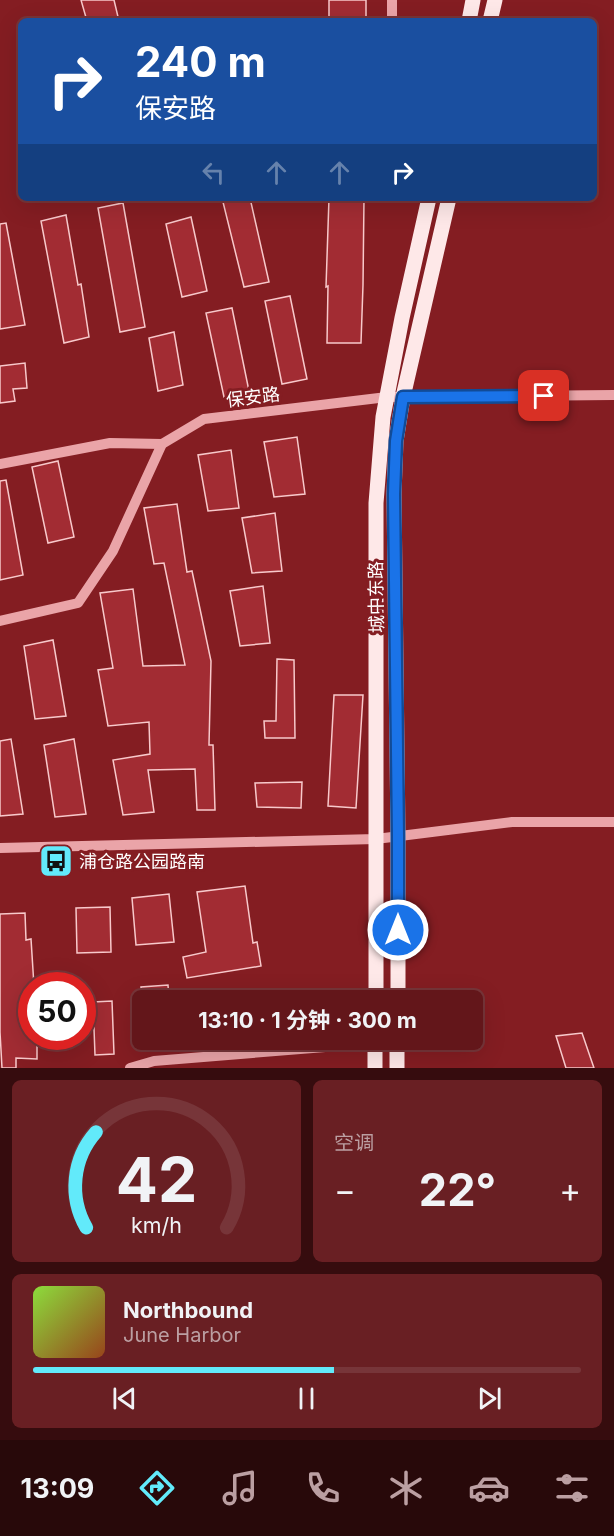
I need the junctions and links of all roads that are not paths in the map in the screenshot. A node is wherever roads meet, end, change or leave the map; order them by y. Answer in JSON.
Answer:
{"nodes":[{"id":1,"x":392,"y":0,"type":"edge"},
{"id":2,"x":473,"y":0,"type":"edge"},
{"id":3,"x":495,"y":0,"type":"edge"},
{"id":4,"x":392,"y":18,"type":"edge"},
{"id":5,"x":470,"y":18,"type":"edge"},
{"id":6,"x":491,"y":18,"type":"edge"},
{"id":7,"x":428,"y":201,"type":"edge"},
{"id":8,"x":448,"y":201,"type":"edge"},
{"id":9,"x":614,"y":395,"type":"edge"},
{"id":10,"x":387,"y":397,"type":"junction"},
{"id":11,"x":403,"y":397,"type":"junction"},
{"id":12,"x":162,"y":444,"type":"junction"},
{"id":13,"x":0,"y":464,"type":"edge"},
{"id":14,"x":0,"y":621,"type":"edge"},
{"id":15,"x":614,"y":822,"type":"edge"},
{"id":16,"x":398,"y":836,"type":"junction"},
{"id":17,"x":376,"y":839,"type":"junction"},
{"id":18,"x":0,"y":848,"type":"edge"},
{"id":19,"x":375,"y":990,"type":"edge"},
{"id":20,"x":398,"y":990,"type":"edge"},
{"id":21,"x":276,"y":1050,"type":"edge"},
{"id":22,"x":375,"y":1050,"type":"edge"},
{"id":23,"x":397,"y":1050,"type":"edge"},
{"id":24,"x":130,"y":1068,"type":"edge"},
{"id":25,"x":375,"y":1068,"type":"edge"},
{"id":26,"x":397,"y":1068,"type":"edge"}],
"edges":[{"from":1,"to":4,"type":"street"},
{"from":2,"to":5,"type":"main road"},
{"from":3,"to":6,"type":"main road"},
{"from":7,"to":10,"type":"main road","name":"城中东路"},
{"from":8,"to":11,"type":"main road","name":"城中东路"},
{"from":9,"to":11,"type":"street","name":"保安路"},
{"from":10,"to":11,"type":"street","name":"保安路"},
{"from":10,"to":12,"type":"street","name":"保安路"},
{"from":10,"to":17,"type":"main road","name":"城中东路"},
{"from":11,"to":16,"type":"main road","name":"城中东路"},
{"from":12,"to":13,"type":"street"},
{"from":12,"to":14,"type":"street"},
{"from":15,"to":16,"type":"street"},
{"from":16,"to":17,"type":"street"},
{"from":16,"to":20,"type":"main road","name":"城中东路"},
{"from":17,"to":18,"type":"street"},
{"from":17,"to":19,"type":"main road","name":"城中东路"},
{"from":21,"to":24,"type":"street"},
{"from":22,"to":25,"type":"main road"},
{"from":23,"to":26,"type":"main road"}]}
